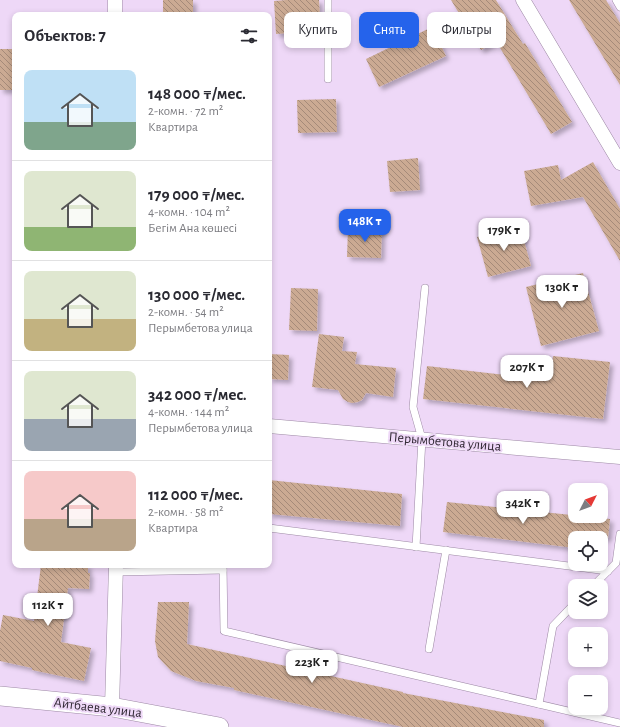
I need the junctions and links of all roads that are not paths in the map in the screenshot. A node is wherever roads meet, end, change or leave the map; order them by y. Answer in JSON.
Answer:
{"nodes":[{"id":1,"x":115,"y":0,"type":"edge"},
{"id":2,"x":328,"y":0,"type":"edge"},
{"id":3,"x":523,"y":0,"type":"edge"},
{"id":4,"x":616,"y":0,"type":"edge"},
{"id":5,"x":620,"y":7,"type":"edge"},
{"id":6,"x":115,"y":12,"type":"edge"},
{"id":7,"x":328,"y":79,"type":"dead end"},
{"id":8,"x":620,"y":162,"type":"edge"},
{"id":9,"x":425,"y":288,"type":"dead end"},
{"id":10,"x":272,"y":426,"type":"edge"},
{"id":11,"x":422,"y":439,"type":"junction"},
{"id":12,"x":620,"y":457,"type":"edge"},
{"id":13,"x":272,"y":528,"type":"edge"},
{"id":14,"x":620,"y":534,"type":"edge"},
{"id":15,"x":416,"y":547,"type":"junction"},
{"id":16,"x":446,"y":550,"type":"junction"},
{"id":17,"x":568,"y":566,"type":"edge"},
{"id":18,"x":223,"y":568,"type":"edge"},
{"id":19,"x":116,"y":569,"type":"edge"},
{"id":20,"x":608,"y":571,"type":"joint"},
{"id":21,"x":599,"y":579,"type":"edge"},
{"id":22,"x":568,"y":610,"type":"edge"},
{"id":23,"x":429,"y":649,"type":"dead end"},
{"id":24,"x":0,"y":696,"type":"edge"},
{"id":25,"x":538,"y":704,"type":"junction"},
{"id":26,"x":112,"y":707,"type":"junction"},
{"id":27,"x":620,"y":723,"type":"edge"},
{"id":28,"x":219,"y":727,"type":"edge"}],
"edges":[{"from":1,"to":6,"type":"street"},
{"from":2,"to":7,"type":"lane"},
{"from":3,"to":8,"type":"street"},
{"from":4,"to":5,"type":"lane"},
{"from":9,"to":11,"type":"lane"},
{"from":10,"to":11,"type":"street","name":"Перымбетова улица"},
{"from":11,"to":12,"type":"street","name":"Перымбетова улица"},
{"from":11,"to":15,"type":"lane"},
{"from":13,"to":15,"type":"lane"},
{"from":14,"to":20,"type":"lane"},
{"from":15,"to":16,"type":"lane"},
{"from":16,"to":17,"type":"lane"},
{"from":16,"to":23,"type":"lane"},
{"from":18,"to":19,"type":"lane"},
{"from":18,"to":25,"type":"lane"},
{"from":19,"to":26,"type":"street"},
{"from":20,"to":21,"type":"lane"},
{"from":22,"to":25,"type":"lane"},
{"from":24,"to":26,"type":"street","name":"Айтбаева улица"},
{"from":25,"to":27,"type":"lane"},
{"from":26,"to":28,"type":"street","name":"Айтбаева улица"}]}
